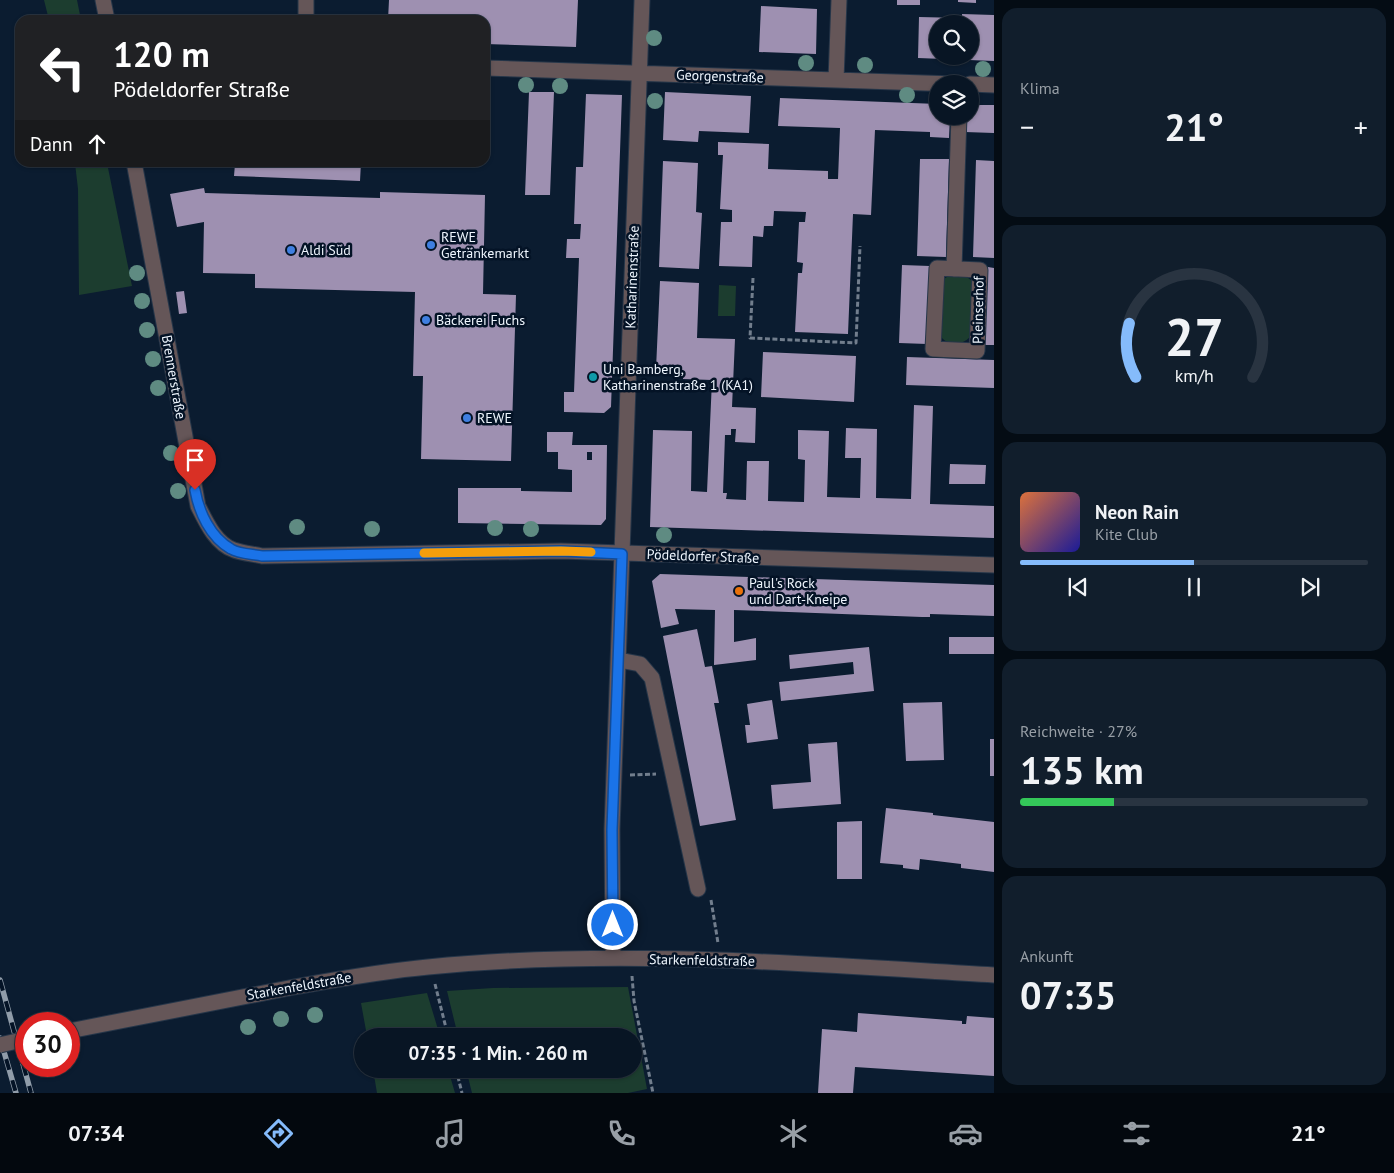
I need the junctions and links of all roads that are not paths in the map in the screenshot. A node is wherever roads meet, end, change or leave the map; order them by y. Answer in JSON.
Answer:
{"nodes":[{"id":1,"x":103,"y":0,"type":"edge"},
{"id":2,"x":306,"y":0,"type":"edge"},
{"id":3,"x":642,"y":0,"type":"edge"},
{"id":4,"x":839,"y":0,"type":"edge"},
{"id":5,"x":106,"y":15,"type":"edge"},
{"id":6,"x":306,"y":15,"type":"edge"},
{"id":7,"x":490,"y":68,"type":"edge"},
{"id":8,"x":640,"y":73,"type":"junction"},
{"id":9,"x":836,"y":80,"type":"junction"},
{"id":10,"x":929,"y":83,"type":"edge"},
{"id":11,"x":979,"y":84,"type":"edge"},
{"id":12,"x":994,"y":85,"type":"edge"},
{"id":13,"x":959,"y":125,"type":"edge"},
{"id":14,"x":135,"y":167,"type":"edge"},
{"id":15,"x":954,"y":269,"type":"junction"},
{"id":16,"x":622,"y":554,"type":"junction"},
{"id":17,"x":262,"y":556,"type":"joint"},
{"id":18,"x":994,"y":564,"type":"edge"},
{"id":19,"x":619,"y":660,"type":"junction"},
{"id":20,"x":704,"y":893,"type":"road end"},
{"id":21,"x":613,"y":958,"type":"junction"},
{"id":22,"x":994,"y":975,"type":"edge"},
{"id":23,"x":80,"y":1029,"type":"edge"},
{"id":24,"x":15,"y":1042,"type":"edge"},
{"id":25,"x":0,"y":1045,"type":"edge"}],
"edges":[{"from":1,"to":5,"type":"street"},
{"from":2,"to":6,"type":"street"},
{"from":3,"to":8,"type":"street","name":"Katharinenstraße"},
{"from":4,"to":9,"type":"street"},
{"from":7,"to":8,"type":"street","name":"Georgenstraße"},
{"from":8,"to":9,"type":"street","name":"Georgenstraße"},
{"from":8,"to":16,"type":"street","name":"Katharinenstraße"},
{"from":9,"to":10,"type":"street","name":"Georgenstraße"},
{"from":11,"to":12,"type":"street"},
{"from":13,"to":15,"type":"street","name":"Pleinserhof"},
{"from":14,"to":17,"type":"street","name":"Brennerstraße"},
{"from":15,"to":15,"type":"street","name":"Pleinserhof"},
{"from":16,"to":17,"type":"street","name":"Pödeldorfer Straße"},
{"from":16,"to":18,"type":"street","name":"Pödeldorfer Straße"},
{"from":16,"to":19,"type":"street","name":"Katharinenstraße"},
{"from":19,"to":20,"type":"street"},
{"from":19,"to":21,"type":"street","name":"Katharinenstraße"},
{"from":21,"to":22,"type":"street","name":"Starkenfeldstraße"},
{"from":21,"to":23,"type":"street","name":"Starkenfeldstraße"},
{"from":24,"to":25,"type":"street","bridge":true}]}
